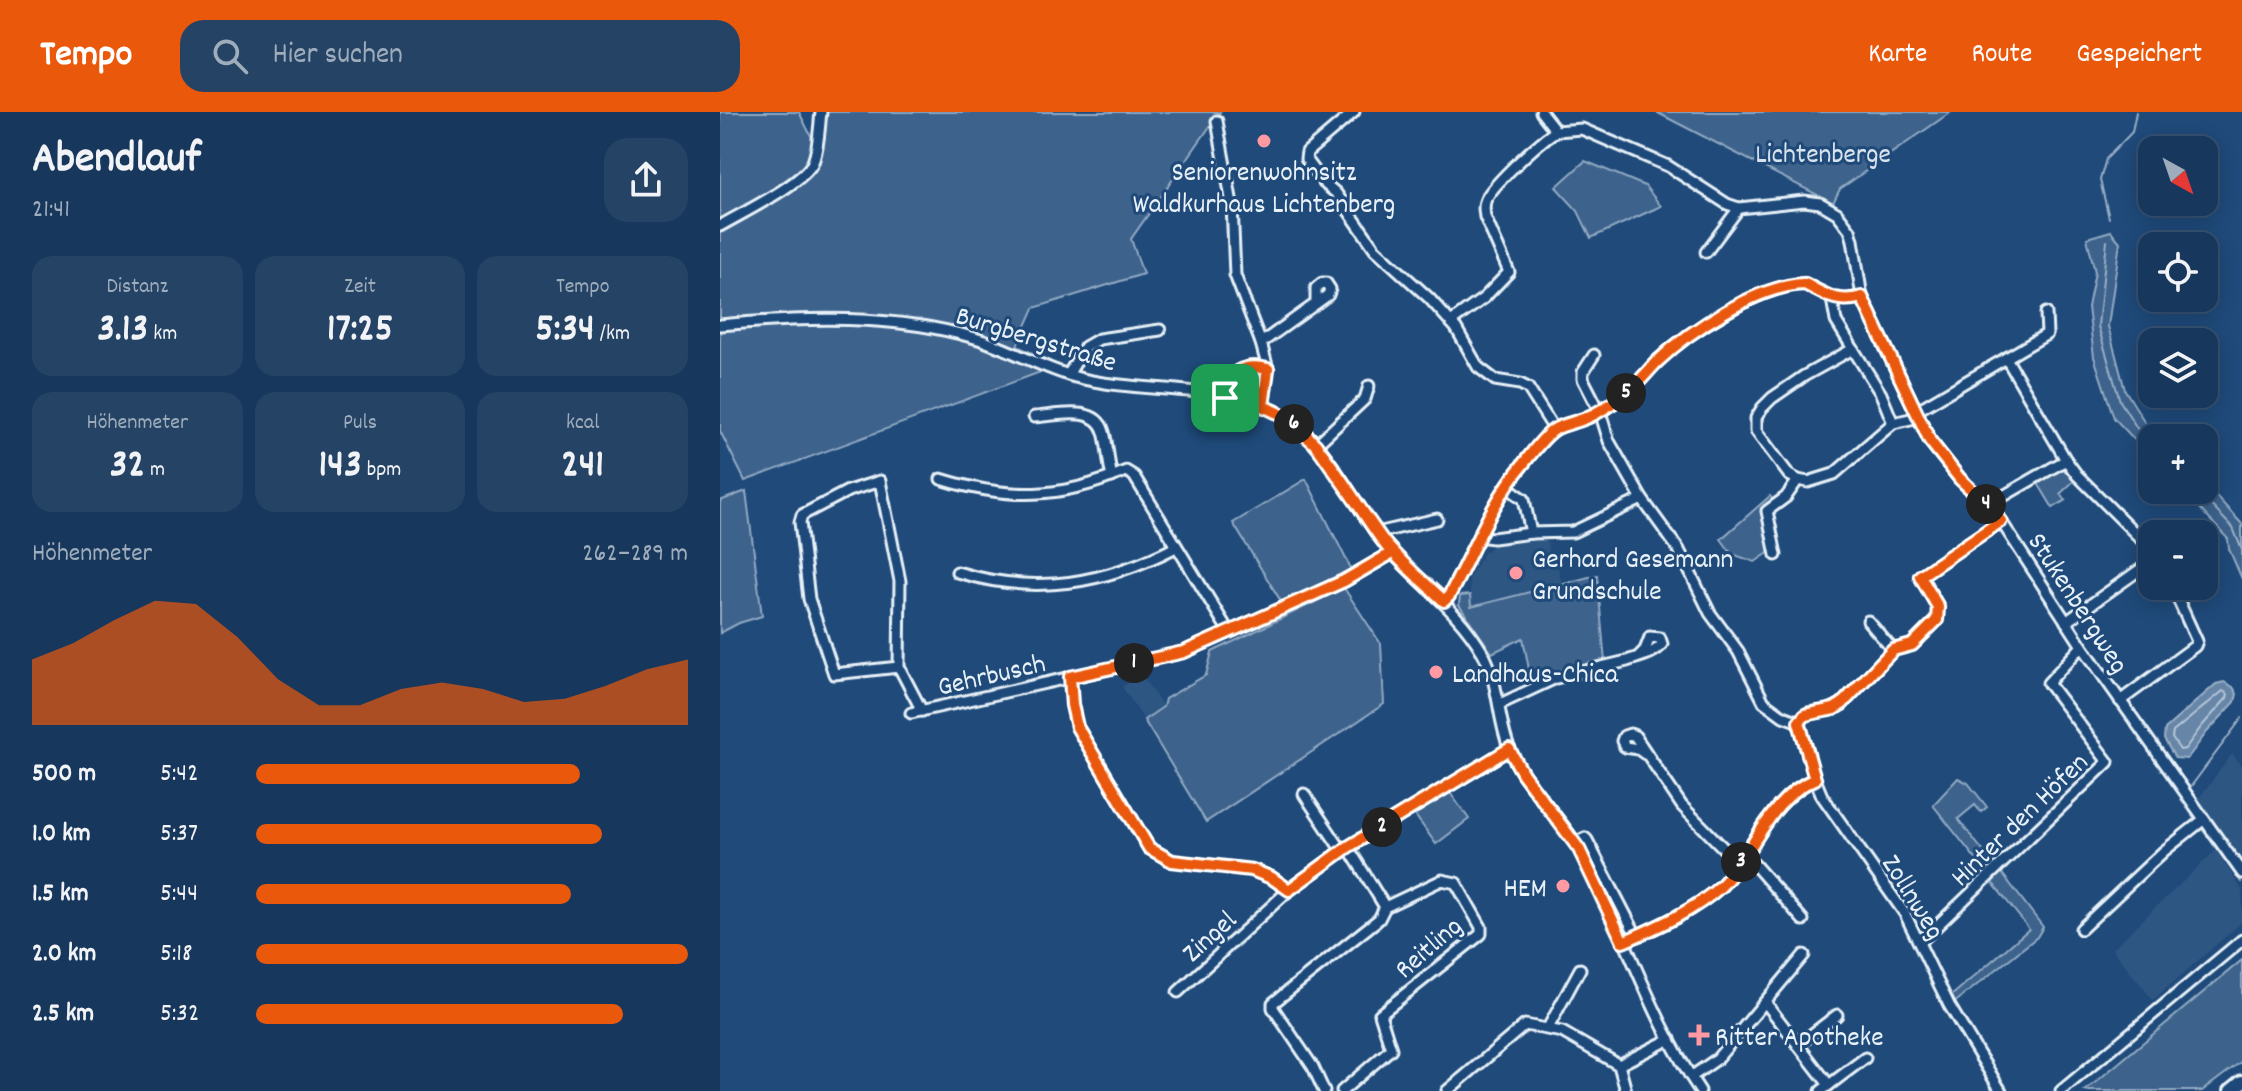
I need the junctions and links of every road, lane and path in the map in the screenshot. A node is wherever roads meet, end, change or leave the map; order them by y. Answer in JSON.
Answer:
{"nodes":[{"id":1,"x":821,"y":112,"type":"edge"},
{"id":2,"x":1339,"y":112,"type":"edge"},
{"id":3,"x":1354,"y":112,"type":"edge"},
{"id":4,"x":1541,"y":112,"type":"edge"},
{"id":5,"x":1217,"y":121,"type":"dead end"},
{"id":6,"x":1338,"y":126,"type":"junction"},
{"id":7,"x":1556,"y":131,"type":"junction"},
{"id":8,"x":1739,"y":208,"type":"junction"},
{"id":9,"x":720,"y":226,"type":"edge"},
{"id":10,"x":1706,"y":252,"type":"dead end"},
{"id":11,"x":1862,"y":297,"type":"junction"},
{"id":12,"x":1832,"y":299,"type":"junction"},
{"id":13,"x":1316,"y":303,"type":"dead end"},
{"id":14,"x":2046,"y":313,"type":"dead end"},
{"id":15,"x":1451,"y":322,"type":"junction"},
{"id":16,"x":720,"y":325,"type":"edge"},
{"id":17,"x":1160,"y":330,"type":"dead end"},
{"id":18,"x":1261,"y":343,"type":"junction"},
{"id":19,"x":1853,"y":349,"type":"junction"},
{"id":20,"x":1594,"y":355,"type":"dead end"},
{"id":21,"x":2006,"y":358,"type":"junction"},
{"id":22,"x":1268,"y":369,"type":"junction"},
{"id":23,"x":1068,"y":375,"type":"junction"},
{"id":24,"x":1369,"y":386,"type":"dead end"},
{"id":25,"x":1225,"y":398,"type":"junction"},
{"id":26,"x":1263,"y":406,"type":"junction"},
{"id":27,"x":1600,"y":412,"type":"junction"},
{"id":28,"x":1918,"y":414,"type":"junction"},
{"id":29,"x":1034,"y":417,"type":"dead end"},
{"id":30,"x":1893,"y":423,"type":"junction"},
{"id":31,"x":1554,"y":429,"type":"junction"},
{"id":32,"x":1316,"y":445,"type":"junction"},
{"id":33,"x":2066,"y":460,"type":"junction"},
{"id":34,"x":1112,"y":477,"type":"junction"},
{"id":35,"x":941,"y":479,"type":"dead end"},
{"id":36,"x":1798,"y":480,"type":"junction"},
{"id":37,"x":1507,"y":487,"type":"junction"},
{"id":38,"x":1642,"y":499,"type":"junction"},
{"id":39,"x":1988,"y":505,"type":"junction"},
{"id":40,"x":1437,"y":519,"type":"dead end"},
{"id":41,"x":2001,"y":521,"type":"junction"},
{"id":42,"x":1377,"y":533,"type":"junction"},
{"id":43,"x":1531,"y":533,"type":"junction"},
{"id":44,"x":1479,"y":536,"type":"junction"},
{"id":45,"x":2138,"y":536,"type":"edge"},
{"id":46,"x":1176,"y":547,"type":"junction"},
{"id":47,"x":1392,"y":553,"type":"junction"},
{"id":48,"x":1776,"y":555,"type":"dead end"},
{"id":49,"x":2138,"y":571,"type":"edge"},
{"id":50,"x":957,"y":572,"type":"dead end"},
{"id":51,"x":2178,"y":600,"type":"edge"},
{"id":52,"x":1444,"y":601,"type":"junction"},
{"id":53,"x":1868,"y":621,"type":"dead end"},
{"id":54,"x":2066,"y":622,"type":"junction"},
{"id":55,"x":1229,"y":632,"type":"junction"},
{"id":56,"x":2082,"y":646,"type":"junction"},
{"id":57,"x":1893,"y":650,"type":"junction"},
{"id":58,"x":1638,"y":657,"type":"dead end"},
{"id":59,"x":899,"y":667,"type":"junction"},
{"id":60,"x":1070,"y":677,"type":"junction"},
{"id":61,"x":2120,"y":701,"type":"junction"},
{"id":62,"x":1500,"y":704,"type":"junction"},
{"id":63,"x":922,"y":711,"type":"junction"},
{"id":64,"x":911,"y":713,"type":"dead end"},
{"id":65,"x":1802,"y":718,"type":"junction"},
{"id":66,"x":1509,"y":749,"type":"junction"},
{"id":67,"x":1645,"y":754,"type":"dead end"},
{"id":68,"x":1815,"y":779,"type":"junction"},
{"id":69,"x":1304,"y":794,"type":"dead end"},
{"id":70,"x":2203,"y":820,"type":"junction"},
{"id":71,"x":1575,"y":843,"type":"junction"},
{"id":72,"x":1345,"y":849,"type":"junction"},
{"id":73,"x":1746,"y":855,"type":"junction"},
{"id":74,"x":1739,"y":864,"type":"junction"},
{"id":75,"x":2242,"y":873,"type":"edge"},
{"id":76,"x":1289,"y":890,"type":"junction"},
{"id":77,"x":1385,"y":907,"type":"junction"},
{"id":78,"x":1803,"y":920,"type":"dead end"},
{"id":79,"x":2081,"y":929,"type":"dead end"},
{"id":80,"x":1634,"y":937,"type":"junction"},
{"id":81,"x":2242,"y":940,"type":"edge"},
{"id":82,"x":1623,"y":942,"type":"junction"},
{"id":83,"x":1920,"y":942,"type":"junction"},
{"id":84,"x":1804,"y":955,"type":"dead end"},
{"id":85,"x":1580,"y":969,"type":"dead end"},
{"id":86,"x":1178,"y":992,"type":"dead end"},
{"id":87,"x":1765,"y":1002,"type":"junction"},
{"id":88,"x":1837,"y":1015,"type":"dead end"},
{"id":89,"x":1548,"y":1028,"type":"junction"},
{"id":90,"x":1670,"y":1039,"type":"junction"},
{"id":91,"x":1798,"y":1045,"type":"junction"},
{"id":92,"x":1865,"y":1058,"type":"dead end"},
{"id":93,"x":1619,"y":1065,"type":"junction"},
{"id":94,"x":1691,"y":1077,"type":"junction"},
{"id":95,"x":2242,"y":1082,"type":"edge"},
{"id":96,"x":1825,"y":1088,"type":"edge"},
{"id":97,"x":1324,"y":1091,"type":"edge"},
{"id":98,"x":1342,"y":1091,"type":"edge"},
{"id":99,"x":1447,"y":1091,"type":"edge"},
{"id":100,"x":1626,"y":1091,"type":"edge"},
{"id":101,"x":1700,"y":1091,"type":"edge"},
{"id":102,"x":2001,"y":1091,"type":"edge"},
{"id":103,"x":2061,"y":1091,"type":"edge"},
{"id":104,"x":2231,"y":1091,"type":"edge"}],
"edges":[{"from":1,"to":9,"type":"street"},
{"from":2,"to":6,"type":"street"},
{"from":3,"to":6,"type":"street"},
{"from":4,"to":7,"type":"street"},
{"from":5,"to":18,"type":"street"},
{"from":6,"to":15,"type":"street"},
{"from":7,"to":8,"type":"street"},
{"from":7,"to":15,"type":"street"},
{"from":8,"to":10,"type":"street"},
{"from":8,"to":11,"type":"street","name":"Stukenbergweg"},
{"from":11,"to":12,"type":"street"},
{"from":11,"to":28,"type":"street","name":"Stukenbergweg"},
{"from":12,"to":19,"type":"street"},
{"from":12,"to":27,"type":"street"},
{"from":13,"to":18,"type":"street"},
{"from":14,"to":21,"type":"street"},
{"from":15,"to":31,"type":"street"},
{"from":16,"to":23,"type":"street","name":"Burgbergstraße"},
{"from":17,"to":23,"type":"street"},
{"from":18,"to":22,"type":"street"},
{"from":19,"to":30,"type":"street"},
{"from":19,"to":36,"type":"street"},
{"from":20,"to":27,"type":"street"},
{"from":21,"to":28,"type":"street"},
{"from":21,"to":33,"type":"street"},
{"from":22,"to":25,"type":"street"},
{"from":22,"to":26,"type":"street"},
{"from":23,"to":25,"type":"street","name":"Burgbergstraße"},
{"from":24,"to":32,"type":"street"},
{"from":25,"to":26,"type":"street","name":"Burgbergstraße"},
{"from":26,"to":32,"type":"street","name":"Burgbergstraße"},
{"from":27,"to":31,"type":"street"},
{"from":27,"to":38,"type":"street"},
{"from":28,"to":30,"type":"street"},
{"from":28,"to":39,"type":"street","name":"Stukenbergweg"},
{"from":29,"to":34,"type":"street"},
{"from":30,"to":36,"type":"street"},
{"from":31,"to":37,"type":"street"},
{"from":32,"to":42,"type":"street","name":"Burgbergstraße"},
{"from":33,"to":39,"type":"street"},
{"from":33,"to":45,"type":"street"},
{"from":34,"to":35,"type":"street"},
{"from":34,"to":46,"type":"street"},
{"from":36,"to":48,"type":"street"},
{"from":37,"to":43,"type":"street"},
{"from":37,"to":44,"type":"street"},
{"from":38,"to":43,"type":"street"},
{"from":38,"to":65,"type":"street"},
{"from":39,"to":41,"type":"street","name":"Stukenbergweg"},
{"from":40,"to":42,"type":"street"},
{"from":41,"to":54,"type":"street","name":"Stukenbergweg"},
{"from":41,"to":57,"type":"street"},
{"from":42,"to":47,"type":"street","name":"Burgbergstraße"},
{"from":43,"to":44,"type":"street"},
{"from":44,"to":52,"type":"street"},
{"from":46,"to":50,"type":"street"},
{"from":46,"to":55,"type":"street"},
{"from":47,"to":52,"type":"street","name":"Burgbergstraße"},
{"from":47,"to":55,"type":"street","name":"Gehrbusch"},
{"from":49,"to":54,"type":"street"},
{"from":51,"to":61,"type":"street"},
{"from":52,"to":62,"type":"street","name":"Burgbergstraße"},
{"from":53,"to":57,"type":"street"},
{"from":54,"to":56,"type":"street","name":"Stukenbergweg"},
{"from":55,"to":60,"type":"street","name":"Gehrbusch"},
{"from":56,"to":61,"type":"street","name":"Stukenbergweg"},
{"from":56,"to":83,"type":"street","name":"Hinter den Höfen"},
{"from":57,"to":65,"type":"street"},
{"from":58,"to":62,"type":"street"},
{"from":59,"to":59,"type":"street"},
{"from":59,"to":63,"type":"street"},
{"from":60,"to":63,"type":"street","name":"Gehrbusch"},
{"from":60,"to":76,"type":"street"},
{"from":61,"to":70,"type":"street","name":"Stukenbergweg"},
{"from":62,"to":66,"type":"street","name":"Burgbergstraße"},
{"from":63,"to":64,"type":"street","name":"Gehrbusch"},
{"from":65,"to":68,"type":"street","name":"Zollnweg"},
{"from":66,"to":71,"type":"street","name":"Burgbergstraße"},
{"from":66,"to":72,"type":"street","name":"Zingel"},
{"from":67,"to":74,"type":"street"},
{"from":68,"to":73,"type":"street"},
{"from":68,"to":83,"type":"street","name":"Zollnweg"},
{"from":69,"to":72,"type":"street"},
{"from":70,"to":75,"type":"street","name":"Stukenbergweg"},
{"from":70,"to":79,"type":"street"},
{"from":71,"to":80,"type":"street"},
{"from":71,"to":82,"type":"street","name":"Burgbergstraße"},
{"from":72,"to":76,"type":"street","name":"Zingel"},
{"from":72,"to":77,"type":"street","name":"Reitling"},
{"from":73,"to":74,"type":"street"},
{"from":73,"to":78,"type":"street"},
{"from":74,"to":80,"type":"street"},
{"from":76,"to":86,"type":"street","name":"Zingel"},
{"from":77,"to":97,"type":"street","name":"Reitling"},
{"from":77,"to":98,"type":"street","name":"Reitling"},
{"from":80,"to":82,"type":"street"},
{"from":81,"to":103,"type":"street"},
{"from":82,"to":90,"type":"street","name":"Burgbergstraße"},
{"from":83,"to":102,"type":"street","name":"Zollnweg"},
{"from":84,"to":87,"type":"street"},
{"from":85,"to":89,"type":"street"},
{"from":87,"to":91,"type":"street"},
{"from":87,"to":94,"type":"street"},
{"from":88,"to":91,"type":"street"},
{"from":89,"to":93,"type":"street"},
{"from":89,"to":99,"type":"street"},
{"from":90,"to":93,"type":"street"},
{"from":90,"to":94,"type":"street","name":"Burgbergstraße"},
{"from":91,"to":96,"type":"street"},
{"from":92,"to":96,"type":"street"},
{"from":93,"to":100,"type":"street"},
{"from":94,"to":101,"type":"street","name":"Burgbergstraße"},
{"from":95,"to":104,"type":"highway"}]}
